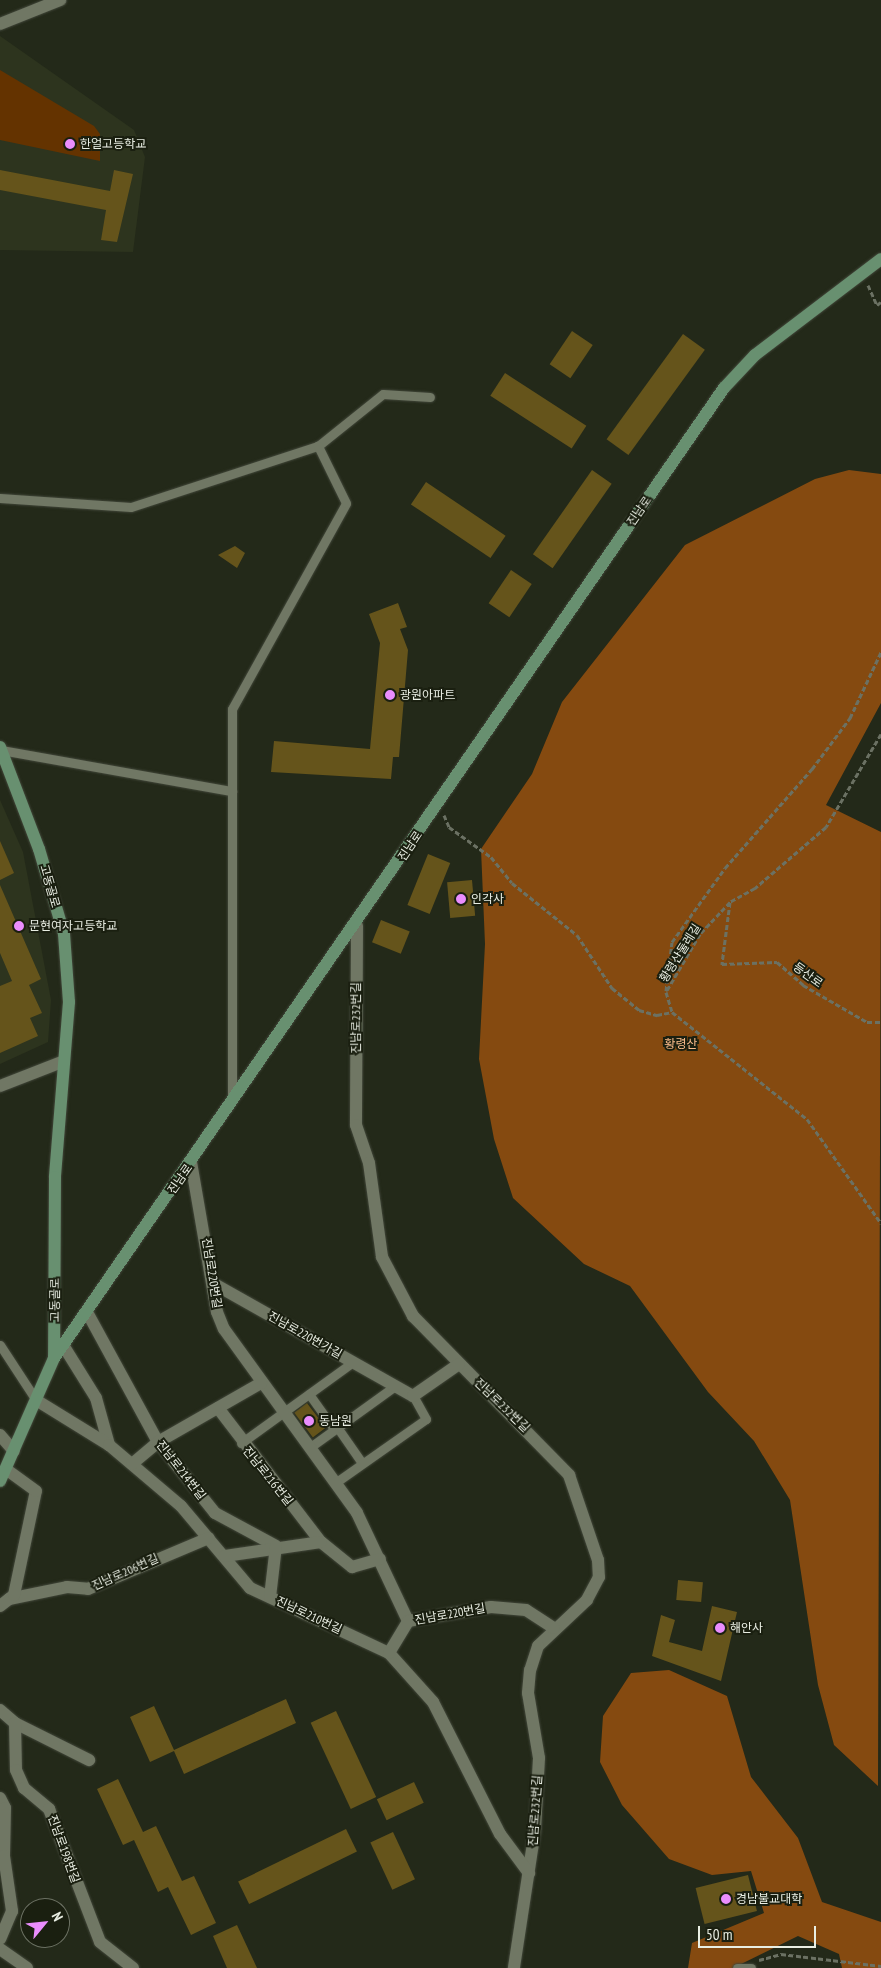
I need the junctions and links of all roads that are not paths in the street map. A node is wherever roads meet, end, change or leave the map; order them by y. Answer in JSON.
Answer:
{"nodes":[{"id":1,"x":60,"y":0,"type":"edge"},
{"id":2,"x":0,"y":24,"type":"edge"},
{"id":3,"x":881,"y":259,"type":"edge"},
{"id":4,"x":430,"y":397,"type":"dead end"},
{"id":5,"x":318,"y":446,"type":"junction"},
{"id":6,"x":0,"y":498,"type":"edge"},
{"id":7,"x":1,"y":748,"type":"edge"},
{"id":8,"x":232,"y":791,"type":"junction"},
{"id":9,"x":357,"y":926,"type":"junction"},
{"id":10,"x":62,"y":1062,"type":"junction"},
{"id":11,"x":0,"y":1086,"type":"edge"},
{"id":12,"x":232,"y":1103,"type":"junction"},
{"id":13,"x":191,"y":1162,"type":"junction"},
{"id":14,"x":216,"y":1285,"type":"junction"},
{"id":15,"x":86,"y":1312,"type":"junction"},
{"id":16,"x":63,"y":1345,"type":"junction"},
{"id":17,"x":0,"y":1346,"type":"edge"},
{"id":18,"x":54,"y":1358,"type":"junction"},
{"id":19,"x":353,"y":1362,"type":"junction"},
{"id":20,"x":459,"y":1364,"type":"junction"},
{"id":21,"x":261,"y":1383,"type":"junction"},
{"id":22,"x":395,"y":1386,"type":"junction"},
{"id":23,"x":309,"y":1394,"type":"junction"},
{"id":24,"x":413,"y":1396,"type":"junction"},
{"id":25,"x":36,"y":1400,"type":"junction"},
{"id":26,"x":218,"y":1408,"type":"junction"},
{"id":27,"x":283,"y":1412,"type":"junction"},
{"id":28,"x":336,"y":1428,"type":"junction"},
{"id":29,"x":0,"y":1435,"type":"edge"},
{"id":30,"x":158,"y":1442,"type":"junction"},
{"id":31,"x":241,"y":1442,"type":"junction"},
{"id":32,"x":109,"y":1445,"type":"junction"},
{"id":33,"x":309,"y":1448,"type":"junction"},
{"id":34,"x":14,"y":1451,"type":"junction"},
{"id":35,"x":132,"y":1464,"type":"junction"},
{"id":36,"x":362,"y":1464,"type":"junction"},
{"id":37,"x":3,"y":1475,"type":"edge"},
{"id":38,"x":335,"y":1483,"type":"junction"},
{"id":39,"x":209,"y":1538,"type":"junction"},
{"id":40,"x":321,"y":1542,"type":"junction"},
{"id":41,"x":276,"y":1546,"type":"junction"},
{"id":42,"x":225,"y":1556,"type":"junction"},
{"id":43,"x":380,"y":1559,"type":"junction"},
{"id":44,"x":270,"y":1597,"type":"junction"},
{"id":45,"x":5,"y":1603,"type":"edge"},
{"id":46,"x":408,"y":1621,"type":"junction"},
{"id":47,"x":554,"y":1628,"type":"junction"},
{"id":48,"x":389,"y":1653,"type":"junction"},
{"id":49,"x":0,"y":1710,"type":"edge"},
{"id":50,"x":15,"y":1723,"type":"junction"},
{"id":51,"x":90,"y":1760,"type":"dead end"},
{"id":52,"x":0,"y":1798,"type":"edge"},
{"id":53,"x":529,"y":1873,"type":"junction"},
{"id":54,"x":0,"y":1938,"type":"edge"},
{"id":55,"x":0,"y":1949,"type":"edge"},
{"id":56,"x":748,"y":1966,"type":"edge"},
{"id":57,"x":27,"y":1968,"type":"edge"},
{"id":58,"x":133,"y":1968,"type":"edge"},
{"id":59,"x":514,"y":1968,"type":"edge"},
{"id":60,"x":736,"y":1968,"type":"edge"}],
"edges":[{"from":1,"to":2,"type":"street"},
{"from":3,"to":9,"type":"main road","name":"진남로"},
{"from":4,"to":5,"type":"lane"},
{"from":5,"to":6,"type":"lane"},
{"from":5,"to":8,"type":"lane"},
{"from":7,"to":8,"type":"lane"},
{"from":7,"to":10,"type":"main road","name":"고동골로"},
{"from":8,"to":12,"type":"lane"},
{"from":9,"to":12,"type":"main road","name":"진남로"},
{"from":9,"to":20,"type":"street","name":"진남로232번길"},
{"from":10,"to":11,"type":"street"},
{"from":10,"to":18,"type":"main road","name":"고동골로"},
{"from":12,"to":13,"type":"main road","name":"진남로"},
{"from":13,"to":14,"type":"street","name":"진남로220번길"},
{"from":13,"to":15,"type":"main road","name":"진남로"},
{"from":14,"to":19,"type":"street","name":"진남로220번가길"},
{"from":14,"to":21,"type":"street","name":"진남로220번길"},
{"from":15,"to":16,"type":"main road","name":"진남로"},
{"from":15,"to":30,"type":"street","name":"진남로214번길"},
{"from":16,"to":18,"type":"main road","name":"진남로"},
{"from":16,"to":32,"type":"street"},
{"from":17,"to":25,"type":"lane"},
{"from":18,"to":25,"type":"main road","name":"진남로"},
{"from":19,"to":22,"type":"street","name":"진남로220번가길"},
{"from":19,"to":23,"type":"lane"},
{"from":20,"to":24,"type":"street"},
{"from":20,"to":47,"type":"street","name":"진남로232번길"},
{"from":21,"to":26,"type":"street"},
{"from":21,"to":27,"type":"street","name":"진남로220번길"},
{"from":22,"to":24,"type":"street","name":"진남로220번가길"},
{"from":22,"to":28,"type":"lane"},
{"from":23,"to":27,"type":"lane"},
{"from":23,"to":28,"type":"lane"},
{"from":24,"to":36,"type":"lane"},
{"from":25,"to":32,"type":"street","name":"진남로210번길"},
{"from":25,"to":34,"type":"main road","name":"진남로"},
{"from":26,"to":30,"type":"street"},
{"from":26,"to":31,"type":"street","name":"진남로216번길"},
{"from":27,"to":31,"type":"lane"},
{"from":27,"to":33,"type":"street","name":"진남로220번길"},
{"from":28,"to":33,"type":"lane"},
{"from":28,"to":36,"type":"lane"},
{"from":29,"to":34,"type":"street"},
{"from":30,"to":35,"type":"street"},
{"from":30,"to":41,"type":"street","name":"진남로214번길"},
{"from":31,"to":40,"type":"street","name":"진남로216번길"},
{"from":32,"to":35,"type":"street","name":"진남로210번길"},
{"from":33,"to":38,"type":"street","name":"진남로220번길"},
{"from":34,"to":37,"type":"main road","name":"진남로"},
{"from":35,"to":39,"type":"street","name":"진남로210번길"},
{"from":36,"to":38,"type":"lane"},
{"from":37,"to":45,"type":"street","name":"진남로206번길"},
{"from":38,"to":43,"type":"street","name":"진남로220번길"},
{"from":39,"to":42,"type":"street","name":"진남로210번길"},
{"from":39,"to":45,"type":"street","name":"진남로206번길"},
{"from":40,"to":41,"type":"street"},
{"from":40,"to":43,"type":"street","name":"진남로216번길"},
{"from":41,"to":42,"type":"street"},
{"from":41,"to":44,"type":"street"},
{"from":42,"to":44,"type":"street","name":"진남로210번길"},
{"from":43,"to":46,"type":"street","name":"진남로220번길"},
{"from":44,"to":48,"type":"street","name":"진남로210번길"},
{"from":46,"to":47,"type":"street","name":"진남로220번길"},
{"from":46,"to":48,"type":"street"},
{"from":47,"to":53,"type":"street","name":"진남로232번길"},
{"from":48,"to":53,"type":"street","name":"진남로210번길"},
{"from":49,"to":50,"type":"street"},
{"from":50,"to":51,"type":"street"},
{"from":50,"to":58,"type":"street","name":"진남로198번길"},
{"from":52,"to":54,"type":"street"},
{"from":53,"to":59,"type":"street","name":"진남로232번길"},
{"from":55,"to":57,"type":"street"},
{"from":56,"to":60,"type":"lane"}]}
